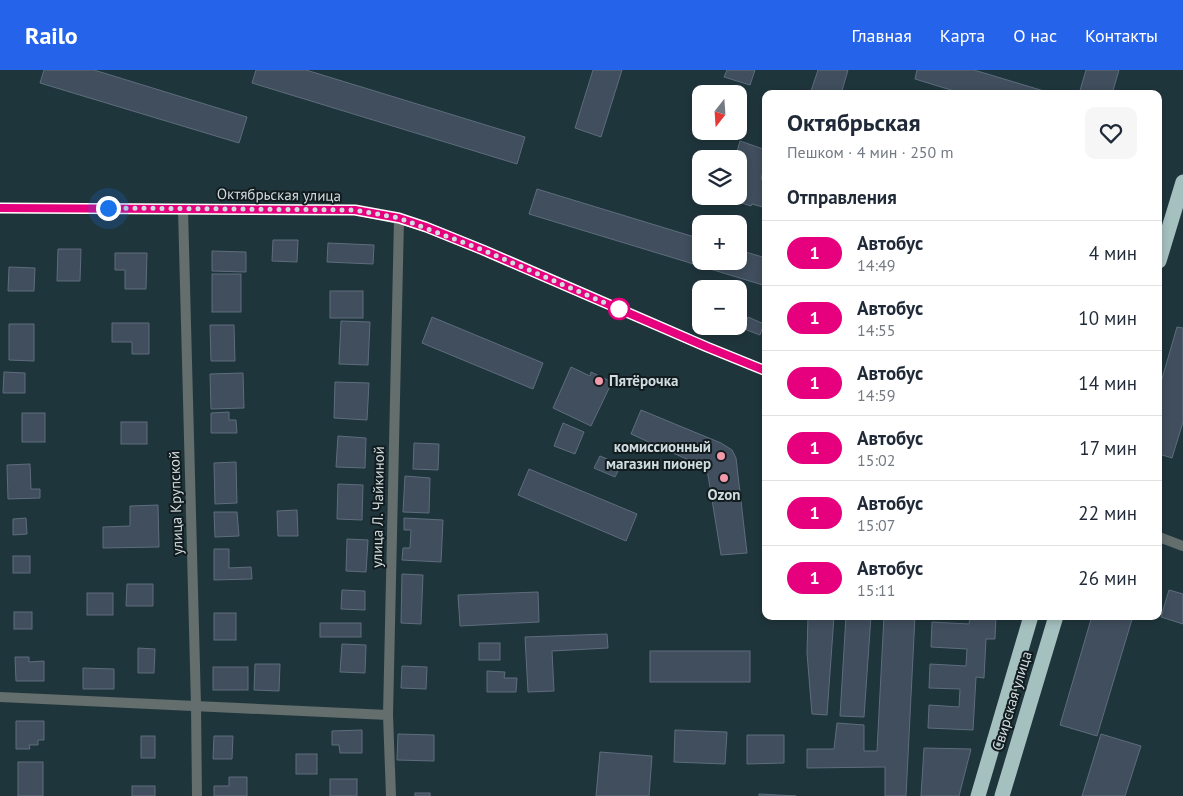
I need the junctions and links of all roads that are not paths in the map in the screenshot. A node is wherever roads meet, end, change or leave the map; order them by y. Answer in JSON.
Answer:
{"nodes":[{"id":1,"x":1183,"y":182,"type":"edge"},
{"id":2,"x":0,"y":208,"type":"edge"},
{"id":3,"x":183,"y":209,"type":"junction"},
{"id":4,"x":399,"y":218,"type":"junction"},
{"id":5,"x":1162,"y":251,"type":"edge"},
{"id":6,"x":762,"y":369,"type":"edge"},
{"id":7,"x":1162,"y":538,"type":"edge"},
{"id":8,"x":1183,"y":546,"type":"edge"},
{"id":9,"x":1030,"y":620,"type":"edge"},
{"id":10,"x":1055,"y":620,"type":"edge"},
{"id":11,"x":0,"y":697,"type":"edge"},
{"id":12,"x":196,"y":706,"type":"junction"},
{"id":13,"x":388,"y":715,"type":"junction"},
{"id":14,"x":197,"y":796,"type":"edge"},
{"id":15,"x":391,"y":796,"type":"edge"},
{"id":16,"x":978,"y":796,"type":"edge"},
{"id":17,"x":1002,"y":796,"type":"edge"}],
"edges":[{"from":1,"to":5,"type":"highway"},
{"from":2,"to":3,"type":"main road","name":"Октябрьская улица"},
{"from":3,"to":4,"type":"main road","name":"Октябрьская улица"},
{"from":3,"to":12,"type":"street","name":"улица Крупской"},
{"from":4,"to":6,"type":"main road","name":"Октябрьская улица"},
{"from":4,"to":13,"type":"street","name":"улица Л. Чайкиной"},
{"from":7,"to":8,"type":"street"},
{"from":9,"to":16,"type":"highway","name":"Свирская улица"},
{"from":10,"to":17,"type":"highway","name":"Свирская улица"},
{"from":11,"to":12,"type":"street"},
{"from":12,"to":13,"type":"street"},
{"from":12,"to":14,"type":"street","name":"улица Крупской"},
{"from":13,"to":15,"type":"street","name":"улица Л. Чайкиной"}]}
